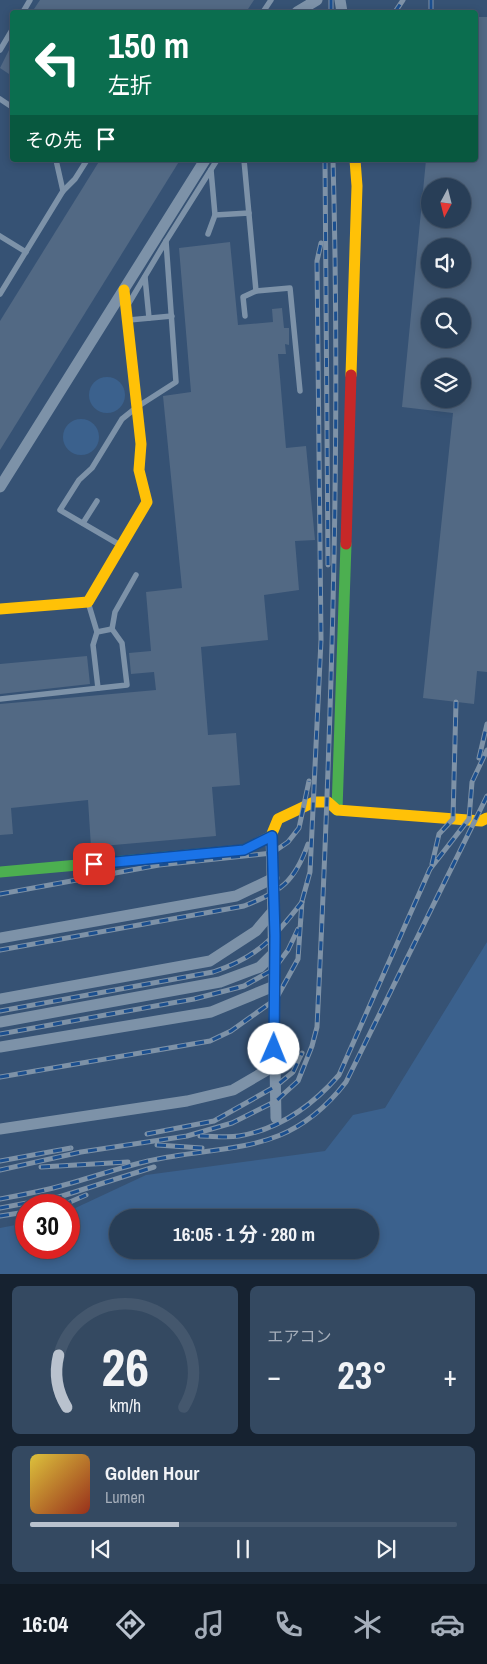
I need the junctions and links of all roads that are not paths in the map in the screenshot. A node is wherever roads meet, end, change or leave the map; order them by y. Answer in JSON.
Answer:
{"nodes":[{"id":1,"x":317,"y":0,"type":"edge"},
{"id":2,"x":300,"y":10,"type":"edge"},
{"id":3,"x":10,"y":33,"type":"edge"},
{"id":4,"x":0,"y":50,"type":"edge"},
{"id":5,"x":56,"y":162,"type":"edge"},
{"id":6,"x":86,"y":162,"type":"edge"},
{"id":7,"x":244,"y":162,"type":"edge"},
{"id":8,"x":355,"y":162,"type":"edge"},
{"id":9,"x":208,"y":165,"type":"edge"},
{"id":10,"x":63,"y":191,"type":"junction"},
{"id":11,"x":249,"y":212,"type":"junction"},
{"id":12,"x":215,"y":215,"type":"junction"},
{"id":13,"x":208,"y":234,"type":"dead end"},
{"id":14,"x":0,"y":236,"type":"edge"},
{"id":15,"x":166,"y":242,"type":"junction"},
{"id":16,"x":26,"y":252,"type":"junction"},
{"id":17,"x":145,"y":277,"type":"junction"},
{"id":18,"x":124,"y":290,"type":"junction"},
{"id":19,"x":256,"y":291,"type":"junction"},
{"id":20,"x":0,"y":294,"type":"edge"},
{"id":21,"x":126,"y":308,"type":"junction"},
{"id":22,"x":172,"y":316,"type":"junction"},
{"id":23,"x":245,"y":316,"type":"dead end"},
{"id":24,"x":149,"y":318,"type":"junction"},
{"id":25,"x":127,"y":320,"type":"junction"},
{"id":26,"x":300,"y":392,"type":"dead end"},
{"id":27,"x":137,"y":407,"type":"junction"},
{"id":28,"x":0,"y":487,"type":"edge"},
{"id":29,"x":97,"y":501,"type":"dead end"},
{"id":30,"x":83,"y":523,"type":"junction"},
{"id":31,"x":122,"y":546,"type":"junction"},
{"id":32,"x":136,"y":575,"type":"dead end"},
{"id":33,"x":88,"y":602,"type":"junction"},
{"id":34,"x":0,"y":609,"type":"edge"},
{"id":35,"x":112,"y":629,"type":"junction"},
{"id":36,"x":97,"y":632,"type":"junction"},
{"id":37,"x":98,"y":688,"type":"junction"},
{"id":38,"x":0,"y":699,"type":"edge"},
{"id":39,"x":337,"y":810,"type":"junction"},
{"id":40,"x":487,"y":818,"type":"edge"},
{"id":41,"x":272,"y":836,"type":"junction"},
{"id":42,"x":0,"y":872,"type":"edge"},
{"id":43,"x":274,"y":878,"type":"junction"},
{"id":44,"x":273,"y":911,"type":"junction"},
{"id":45,"x":0,"y":938,"type":"edge"},
{"id":46,"x":275,"y":952,"type":"junction"},
{"id":47,"x":274,"y":986,"type":"junction"},
{"id":48,"x":0,"y":999,"type":"edge"},
{"id":49,"x":0,"y":1022,"type":"edge"},
{"id":50,"x":0,"y":1047,"type":"edge"},
{"id":51,"x":274,"y":1066,"type":"junction"},
{"id":52,"x":276,"y":1118,"type":"dead end"},
{"id":53,"x":0,"y":1129,"type":"edge"}],
"edges":[{"from":1,"to":2,"type":"street"},
{"from":3,"to":4,"type":"lane"},
{"from":5,"to":10,"type":"lane"},
{"from":6,"to":10,"type":"lane"},
{"from":7,"to":11,"type":"lane"},
{"from":8,"to":39,"type":"street"},
{"from":9,"to":12,"type":"lane"},
{"from":9,"to":15,"type":"lane"},
{"from":9,"to":18,"type":"street"},
{"from":10,"to":16,"type":"lane"},
{"from":11,"to":12,"type":"lane"},
{"from":11,"to":19,"type":"lane"},
{"from":12,"to":13,"type":"lane"},
{"from":14,"to":16,"type":"lane"},
{"from":15,"to":17,"type":"lane"},
{"from":15,"to":22,"type":"lane"},
{"from":16,"to":20,"type":"lane"},
{"from":17,"to":21,"type":"lane"},
{"from":17,"to":24,"type":"lane"},
{"from":18,"to":21,"type":"street"},
{"from":18,"to":28,"type":"street"},
{"from":19,"to":23,"type":"lane"},
{"from":19,"to":26,"type":"lane"},
{"from":21,"to":25,"type":"street"},
{"from":22,"to":24,"type":"lane"},
{"from":22,"to":27,"type":"lane"},
{"from":24,"to":25,"type":"lane"},
{"from":25,"to":27,"type":"street"},
{"from":27,"to":30,"type":"lane"},
{"from":27,"to":31,"type":"street"},
{"from":29,"to":30,"type":"lane"},
{"from":30,"to":31,"type":"lane"},
{"from":31,"to":33,"type":"street"},
{"from":32,"to":35,"type":"lane"},
{"from":33,"to":34,"type":"street"},
{"from":33,"to":36,"type":"lane"},
{"from":35,"to":36,"type":"lane"},
{"from":35,"to":37,"type":"lane"},
{"from":36,"to":37,"type":"lane"},
{"from":37,"to":38,"type":"lane"},
{"from":39,"to":40,"type":"street"},
{"from":39,"to":41,"type":"street"},
{"from":41,"to":42,"type":"street"},
{"from":41,"to":43,"type":"street"},
{"from":43,"to":44,"type":"street"},
{"from":43,"to":45,"type":"street"},
{"from":44,"to":46,"type":"street"},
{"from":44,"to":48,"type":"street"},
{"from":46,"to":47,"type":"street"},
{"from":46,"to":49,"type":"street"},
{"from":47,"to":50,"type":"street"},
{"from":47,"to":51,"type":"street"},
{"from":51,"to":52,"type":"street"},
{"from":51,"to":53,"type":"street"}]}
